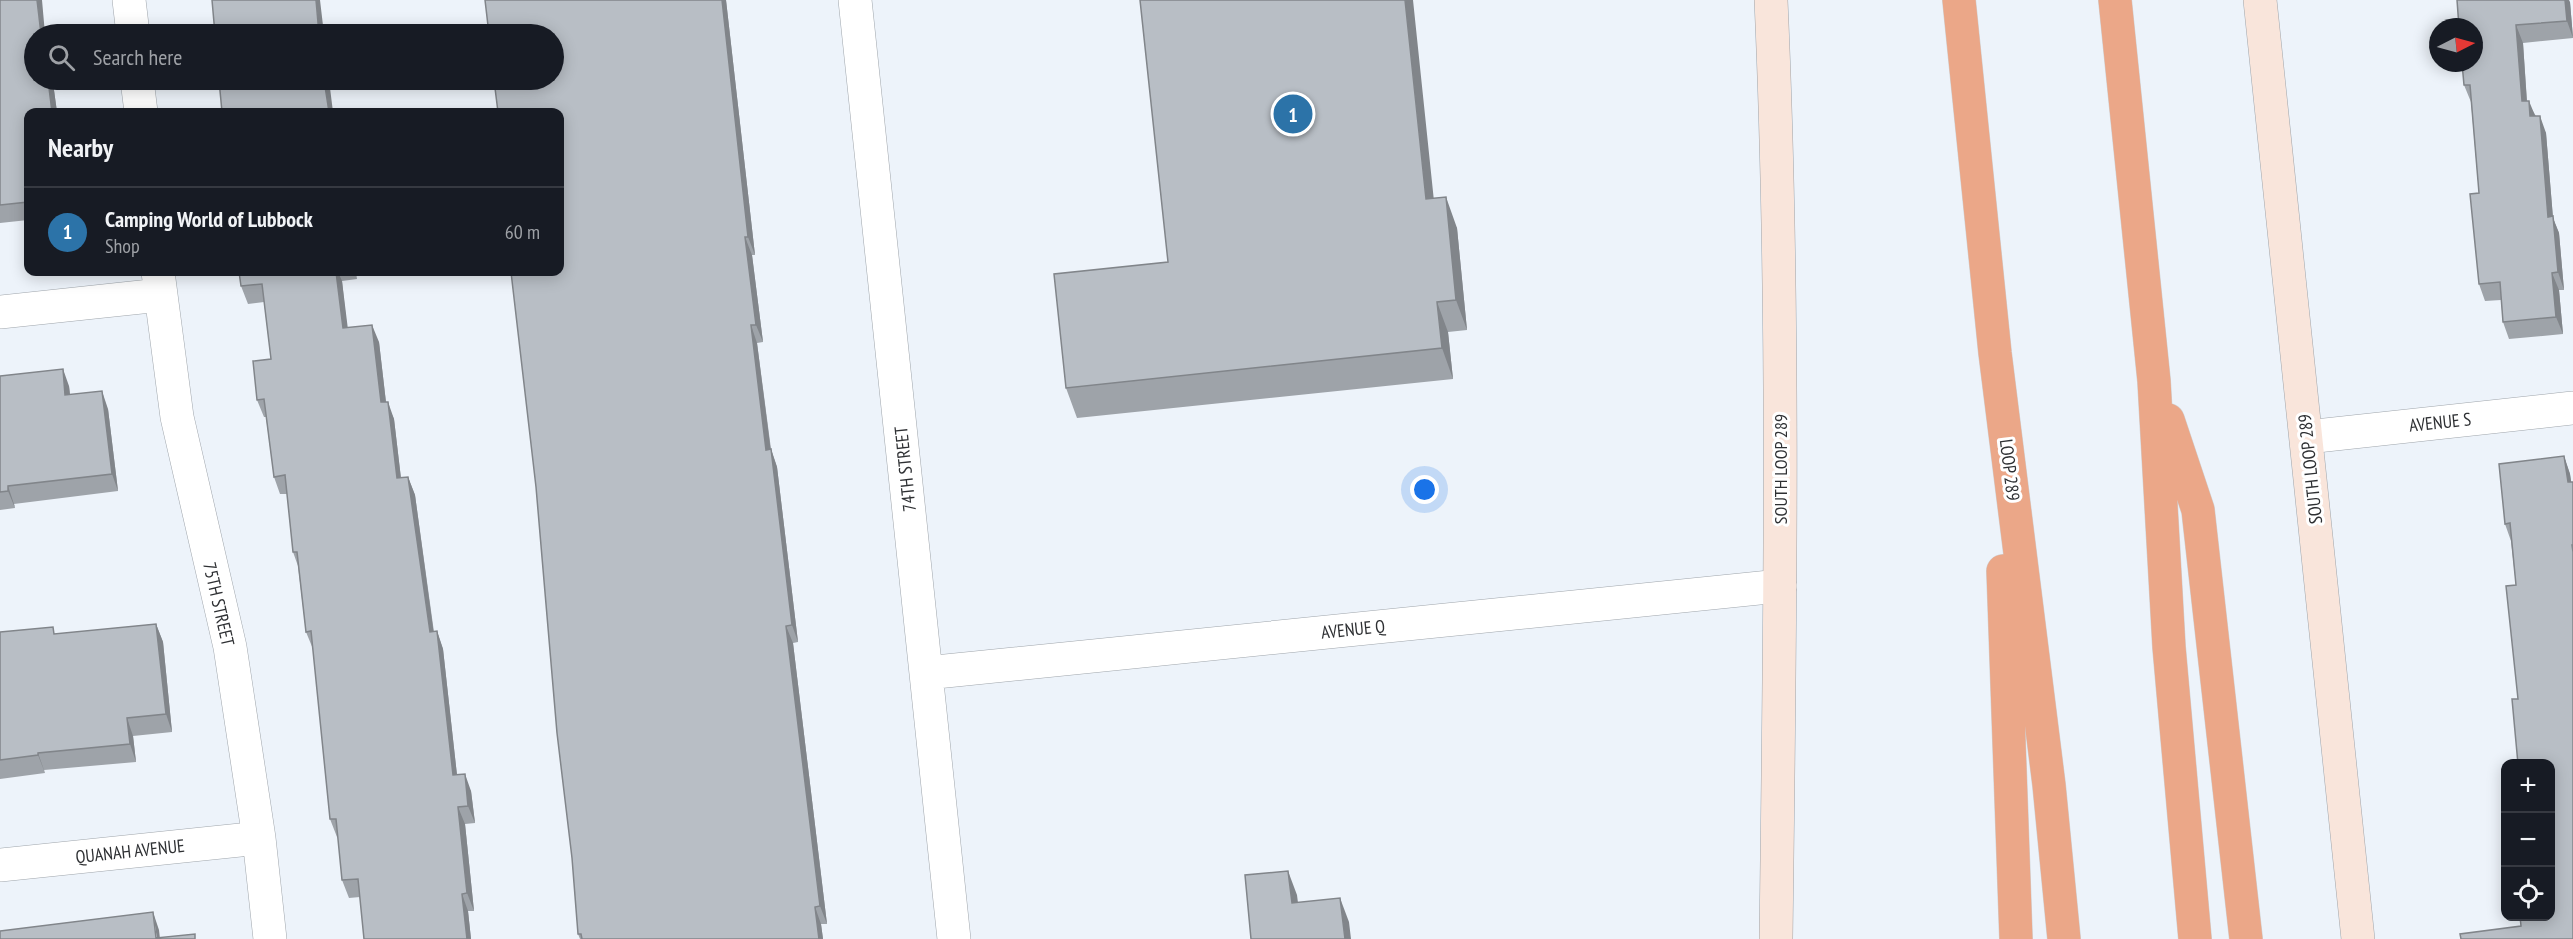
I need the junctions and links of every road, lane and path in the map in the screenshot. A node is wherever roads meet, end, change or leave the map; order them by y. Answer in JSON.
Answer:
{"nodes":[{"id":1,"x":129,"y":0,"type":"edge"},
{"id":2,"x":855,"y":0,"type":"edge"},
{"id":3,"x":1771,"y":0,"type":"edge"},
{"id":4,"x":1959,"y":0,"type":"edge"},
{"id":5,"x":2115,"y":0,"type":"edge"},
{"id":6,"x":2260,"y":0,"type":"edge"},
{"id":7,"x":132,"y":24,"type":"edge"},
{"id":8,"x":138,"y":90,"type":"edge"},
{"id":9,"x":140,"y":108,"type":"edge"},
{"id":10,"x":159,"y":283,"type":"edge"},
{"id":11,"x":0,"y":312,"type":"edge"},
{"id":12,"x":1995,"y":353,"type":"junction"},
{"id":13,"x":2154,"y":381,"type":"junction"},
{"id":14,"x":2573,"y":408,"type":"edge"},
{"id":15,"x":2307,"y":437,"type":"junction"},
{"id":16,"x":1780,"y":586,"type":"junction"},
{"id":17,"x":926,"y":673,"type":"junction"},
{"id":18,"x":260,"y":838,"type":"junction"},
{"id":19,"x":0,"y":865,"type":"edge"},
{"id":20,"x":270,"y":939,"type":"edge"},
{"id":21,"x":954,"y":939,"type":"edge"},
{"id":22,"x":1776,"y":939,"type":"edge"},
{"id":23,"x":2016,"y":939,"type":"edge"},
{"id":24,"x":2064,"y":939,"type":"edge"},
{"id":25,"x":2195,"y":939,"type":"edge"},
{"id":26,"x":2246,"y":939,"type":"edge"},
{"id":27,"x":2358,"y":939,"type":"edge"}],
"edges":[{"from":1,"to":7,"type":"street"},
{"from":2,"to":17,"type":"street","name":"74TH STREET"},
{"from":3,"to":16,"type":"main road","name":"SOUTH LOOP 289"},
{"from":4,"to":12,"type":"highway","name":"LOOP 289"},
{"from":5,"to":13,"type":"highway"},
{"from":6,"to":15,"type":"main road","name":"SOUTH LOOP 289"},
{"from":8,"to":9,"type":"street"},
{"from":10,"to":11,"type":"street"},
{"from":10,"to":18,"type":"street","name":"75TH STREET"},
{"from":12,"to":23,"type":"highway"},
{"from":12,"to":24,"type":"highway","name":"LOOP 289"},
{"from":13,"to":25,"type":"highway"},
{"from":13,"to":26,"type":"highway"},
{"from":14,"to":15,"type":"street","name":"AVENUE S"},
{"from":15,"to":27,"type":"main road","name":"SOUTH LOOP 289"},
{"from":16,"to":17,"type":"street","name":"AVENUE Q"},
{"from":16,"to":22,"type":"main road","name":"SOUTH LOOP 289"},
{"from":17,"to":21,"type":"street","name":"74TH STREET"},
{"from":18,"to":19,"type":"street","name":"QUANAH AVENUE"},
{"from":18,"to":20,"type":"street","name":"75TH STREET"}]}
